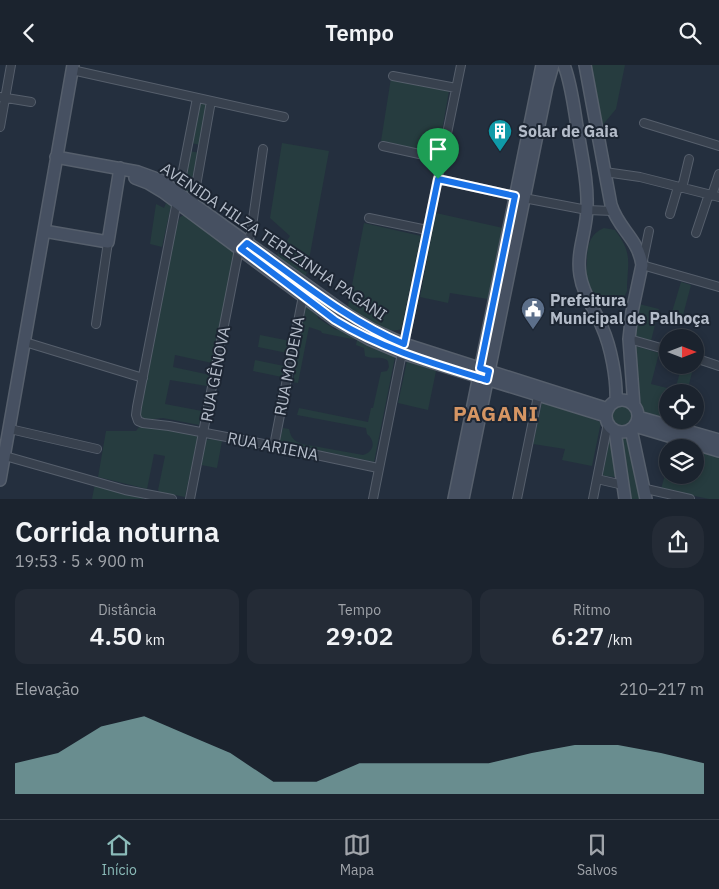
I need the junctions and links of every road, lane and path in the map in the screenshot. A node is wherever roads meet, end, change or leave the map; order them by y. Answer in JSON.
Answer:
{"nodes":[{"id":1,"x":11,"y":65,"type":"edge"},
{"id":2,"x":461,"y":65,"type":"edge"},
{"id":3,"x":542,"y":65,"type":"edge"},
{"id":4,"x":553,"y":65,"type":"edge"},
{"id":5,"x":564,"y":65,"type":"edge"},
{"id":6,"x":585,"y":65,"type":"edge"},
{"id":7,"x":73,"y":67,"type":"edge"},
{"id":8,"x":393,"y":76,"type":"dead end"},
{"id":9,"x":456,"y":88,"type":"junction"},
{"id":10,"x":3,"y":98,"type":"edge"},
{"id":11,"x":198,"y":98,"type":"junction"},
{"id":12,"x":212,"y":101,"type":"junction"},
{"id":13,"x":31,"y":102,"type":"dead end"},
{"id":14,"x":284,"y":117,"type":"dead end"},
{"id":15,"x":644,"y":123,"type":"dead end"},
{"id":16,"x":0,"y":127,"type":"edge"},
{"id":17,"x":383,"y":146,"type":"dead end"},
{"id":18,"x":719,"y":146,"type":"edge"},
{"id":19,"x":188,"y":147,"type":"junction"},
{"id":20,"x":263,"y":149,"type":"dead end"},
{"id":21,"x":203,"y":150,"type":"junction"},
{"id":22,"x":56,"y":157,"type":"junction"},
{"id":23,"x":442,"y":159,"type":"junction"},
{"id":24,"x":689,"y":159,"type":"dead end"},
{"id":25,"x":119,"y":172,"type":"junction"},
{"id":26,"x":605,"y":172,"type":"junction"},
{"id":27,"x":719,"y":174,"type":"edge"},
{"id":28,"x":438,"y":179,"type":"junction"},
{"id":29,"x":680,"y":188,"type":"junction"},
{"id":30,"x":713,"y":195,"type":"edge"},
{"id":31,"x":520,"y":197,"type":"junction"},
{"id":32,"x":178,"y":198,"type":"junction"},
{"id":33,"x":193,"y":203,"type":"junction"},
{"id":34,"x":587,"y":210,"type":"junction"},
{"id":35,"x":613,"y":211,"type":"junction"},
{"id":36,"x":670,"y":214,"type":"dead end"},
{"id":37,"x":369,"y":218,"type":"dead end"},
{"id":38,"x":427,"y":230,"type":"junction"},
{"id":39,"x":44,"y":231,"type":"junction"},
{"id":40,"x":649,"y":231,"type":"dead end"},
{"id":41,"x":696,"y":233,"type":"dead end"},
{"id":42,"x":108,"y":242,"type":"junction"},
{"id":43,"x":244,"y":246,"type":"junction"},
{"id":44,"x":642,"y":265,"type":"junction"},
{"id":45,"x":719,"y":287,"type":"edge"},
{"id":46,"x":306,"y":291,"type":"junction"},
{"id":47,"x":96,"y":324,"type":"dead end"},
{"id":48,"x":629,"y":339,"type":"junction"},
{"id":49,"x":25,"y":342,"type":"junction"},
{"id":50,"x":659,"y":347,"type":"edge"},
{"id":51,"x":403,"y":348,"type":"junction"},
{"id":52,"x":704,"y":361,"type":"edge"},
{"id":53,"x":719,"y":365,"type":"edge"},
{"id":54,"x":483,"y":374,"type":"junction"},
{"id":55,"x":143,"y":378,"type":"junction"},
{"id":56,"x":538,"y":396,"type":"junction"},
{"id":57,"x":610,"y":416,"type":"junction"},
{"id":58,"x":635,"y":419,"type":"junction"},
{"id":59,"x":10,"y":429,"type":"junction"},
{"id":60,"x":203,"y":433,"type":"junction"},
{"id":61,"x":719,"y":440,"type":"edge"},
{"id":62,"x":274,"y":446,"type":"junction"},
{"id":63,"x":97,"y":449,"type":"dead end"},
{"id":64,"x":719,"y":451,"type":"edge"},
{"id":65,"x":5,"y":456,"type":"junction"},
{"id":66,"x":378,"y":468,"type":"junction"},
{"id":67,"x":597,"y":479,"type":"junction"},
{"id":68,"x":0,"y":480,"type":"edge"},
{"id":69,"x":624,"y":485,"type":"junction"},
{"id":70,"x":646,"y":494,"type":"edge"},
{"id":71,"x":172,"y":499,"type":"edge"},
{"id":72,"x":190,"y":499,"type":"edge"},
{"id":73,"x":372,"y":499,"type":"edge"},
{"id":74,"x":454,"y":499,"type":"edge"},
{"id":75,"x":463,"y":499,"type":"edge"},
{"id":76,"x":517,"y":499,"type":"edge"},
{"id":77,"x":593,"y":499,"type":"edge"},
{"id":78,"x":625,"y":499,"type":"edge"},
{"id":79,"x":690,"y":499,"type":"edge"}],
"edges":[{"from":1,"to":10,"type":"street"},
{"from":2,"to":9,"type":"street"},
{"from":3,"to":31,"type":"main road"},
{"from":4,"to":31,"type":"main road"},
{"from":5,"to":34,"type":"main road"},
{"from":6,"to":26,"type":"main road"},
{"from":7,"to":11,"type":"street"},
{"from":7,"to":22,"type":"main road"},
{"from":8,"to":9,"type":"street"},
{"from":9,"to":23,"type":"street"},
{"from":10,"to":13,"type":"street"},
{"from":10,"to":16,"type":"street"},
{"from":11,"to":12,"type":"street"},
{"from":11,"to":19,"type":"street"},
{"from":12,"to":14,"type":"street"},
{"from":12,"to":21,"type":"street"},
{"from":15,"to":18,"type":"street"},
{"from":17,"to":23,"type":"street"},
{"from":19,"to":21,"type":"street"},
{"from":19,"to":32,"type":"street"},
{"from":20,"to":43,"type":"street","name":"RUA GÊNOVA"},
{"from":21,"to":33,"type":"street"},
{"from":22,"to":25,"type":"main road","name":"AVENIDA HILZA TEREZINHA PAGANI"},
{"from":22,"to":39,"type":"main road"},
{"from":23,"to":28,"type":"street"},
{"from":24,"to":29,"type":"street"},
{"from":25,"to":32,"type":"main road","name":"AVENIDA HILZA TEREZINHA PAGANI"},
{"from":25,"to":42,"type":"main road"},
{"from":26,"to":29,"type":"street"},
{"from":26,"to":35,"type":"main road"},
{"from":27,"to":30,"type":"street"},
{"from":28,"to":31,"type":"street"},
{"from":28,"to":38,"type":"street"},
{"from":29,"to":30,"type":"street"},
{"from":29,"to":36,"type":"street"},
{"from":30,"to":41,"type":"street"},
{"from":31,"to":34,"type":"street"},
{"from":31,"to":54,"type":"main road"},
{"from":32,"to":33,"type":"main road","name":"AVENIDA HILZA TEREZINHA PAGANI"},
{"from":32,"to":43,"type":"main road","name":"AVENIDA HILZA TEREZINHA PAGANI"},
{"from":32,"to":55,"type":"street"},
{"from":33,"to":43,"type":"main road","name":"AVENIDA HILZA TEREZINHA PAGANI"},
{"from":34,"to":35,"type":"street"},
{"from":34,"to":57,"type":"main road"},
{"from":35,"to":44,"type":"main road"},
{"from":37,"to":38,"type":"street"},
{"from":38,"to":51,"type":"street"},
{"from":39,"to":42,"type":"main road"},
{"from":39,"to":49,"type":"main road"},
{"from":40,"to":44,"type":"street"},
{"from":42,"to":47,"type":"street"},
{"from":43,"to":46,"type":"main road","name":"AVENIDA HILZA TEREZINHA PAGANI"},
{"from":43,"to":60,"type":"street","name":"RUA GÊNOVA"},
{"from":44,"to":45,"type":"street"},
{"from":44,"to":48,"type":"main road"},
{"from":46,"to":51,"type":"main road","name":"AVENIDA HILZA TEREZINHA PAGANI"},
{"from":46,"to":62,"type":"street","name":"RUA MODENA"},
{"from":48,"to":50,"type":"street"},
{"from":48,"to":58,"type":"main road"},
{"from":49,"to":55,"type":"street"},
{"from":49,"to":59,"type":"main road"},
{"from":51,"to":54,"type":"main road","name":"AVENIDA HILZA TEREZINHA PAGANI"},
{"from":51,"to":66,"type":"street"},
{"from":52,"to":53,"type":"street"},
{"from":54,"to":56,"type":"main road","name":"AVENIDA HILZA TEREZINHA PAGANI"},
{"from":54,"to":57,"type":"main road","name":"AVENIDA HILZA TEREZINHA PAGANI"},
{"from":54,"to":74,"type":"main road"},
{"from":54,"to":75,"type":"main road"},
{"from":55,"to":60,"type":"street","name":"RUA ARIENA"},
{"from":56,"to":57,"type":"main road","name":"AVENIDA HILZA TEREZINHA PAGANI"},
{"from":56,"to":76,"type":"street"},
{"from":57,"to":58,"type":"main road"},
{"from":57,"to":58,"type":"main road"},
{"from":57,"to":67,"type":"street"},
{"from":57,"to":69,"type":"main road"},
{"from":58,"to":61,"type":"main road"},
{"from":58,"to":64,"type":"main road"},
{"from":58,"to":70,"type":"main road"},
{"from":59,"to":63,"type":"street"},
{"from":59,"to":65,"type":"main road"},
{"from":60,"to":62,"type":"street","name":"RUA ARIENA"},
{"from":60,"to":72,"type":"street","name":"RUA GÊNOVA"},
{"from":62,"to":66,"type":"street","name":"RUA ARIENA"},
{"from":65,"to":68,"type":"main road"},
{"from":65,"to":71,"type":"street"},
{"from":66,"to":73,"type":"street"},
{"from":67,"to":69,"type":"street"},
{"from":67,"to":77,"type":"street"},
{"from":69,"to":78,"type":"main road"},
{"from":70,"to":79,"type":"street"}]}
